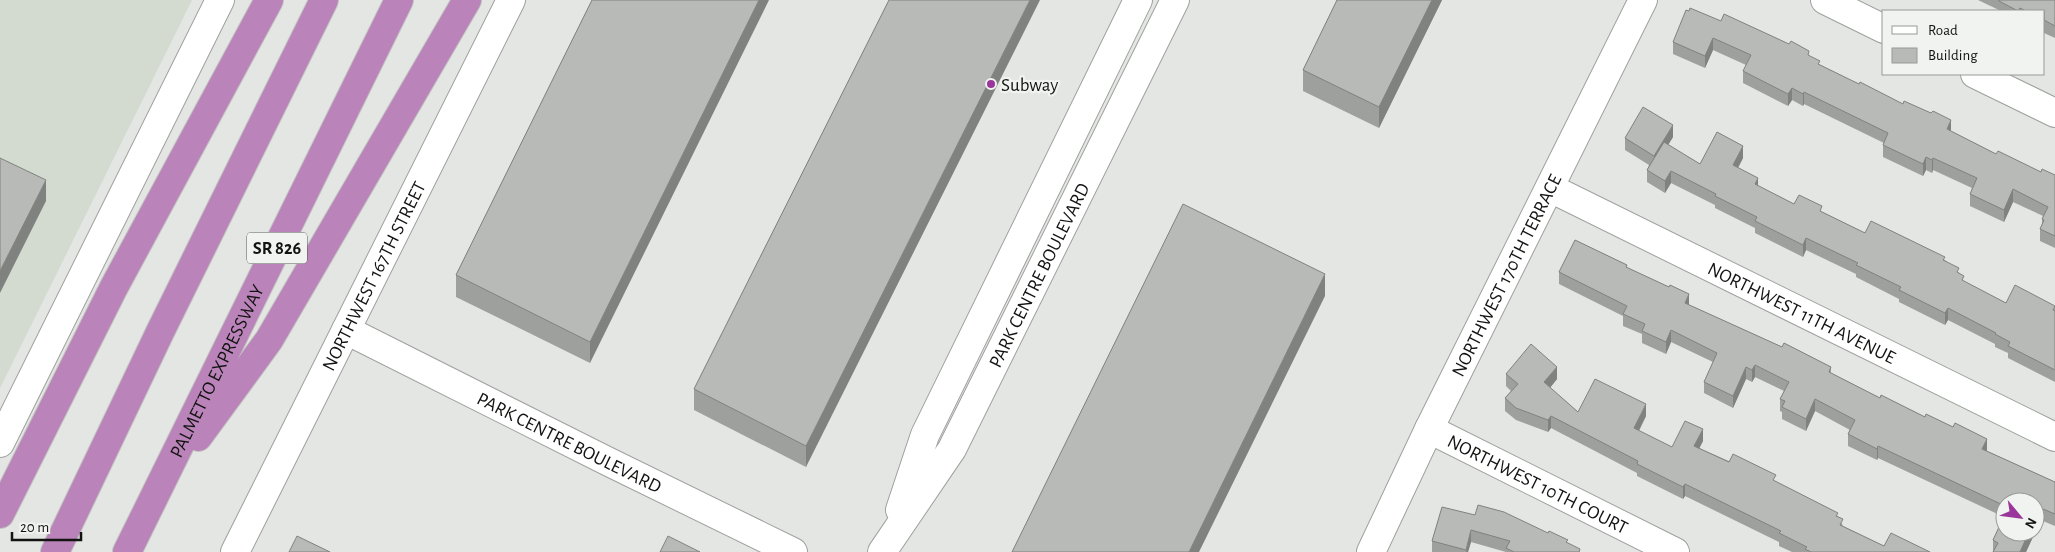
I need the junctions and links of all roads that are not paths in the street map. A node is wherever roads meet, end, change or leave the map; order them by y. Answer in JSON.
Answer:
{"nodes":[{"id":1,"x":220,"y":0,"type":"edge"},
{"id":2,"x":269,"y":0,"type":"edge"},
{"id":3,"x":324,"y":0,"type":"edge"},
{"id":4,"x":399,"y":0,"type":"edge"},
{"id":5,"x":467,"y":0,"type":"edge"},
{"id":6,"x":512,"y":0,"type":"edge"},
{"id":7,"x":1138,"y":0,"type":"edge"},
{"id":8,"x":1175,"y":0,"type":"edge"},
{"id":9,"x":1643,"y":0,"type":"edge"},
{"id":10,"x":1825,"y":0,"type":"edge"},
{"id":11,"x":1882,"y":28,"type":"edge"},
{"id":12,"x":1977,"y":75,"type":"edge"},
{"id":13,"x":2055,"y":113,"type":"edge"},
{"id":14,"x":1081,"y":116,"type":"junction"},
{"id":15,"x":1110,"y":130,"type":"junction"},
{"id":16,"x":1550,"y":188,"type":"junction"},
{"id":17,"x":346,"y":330,"type":"junction"},
{"id":18,"x":1429,"y":429,"type":"junction"},
{"id":19,"x":925,"y":435,"type":"junction"},
{"id":20,"x":2055,"y":437,"type":"edge"},
{"id":21,"x":0,"y":443,"type":"edge"},
{"id":22,"x":952,"y":449,"type":"junction"},
{"id":23,"x":154,"y":497,"type":"junction"},
{"id":24,"x":0,"y":514,"type":"edge"},
{"id":25,"x":885,"y":548,"type":"edge"},
{"id":26,"x":55,"y":552,"type":"edge"},
{"id":27,"x":126,"y":552,"type":"edge"},
{"id":28,"x":236,"y":552,"type":"edge"},
{"id":29,"x":793,"y":552,"type":"edge"},
{"id":30,"x":1371,"y":552,"type":"edge"},
{"id":31,"x":1675,"y":552,"type":"edge"}],
"edges":[{"from":1,"to":21,"type":"street"},
{"from":2,"to":24,"type":"highway"},
{"from":3,"to":26,"type":"highway"},
{"from":4,"to":23,"type":"highway","name":"PALMETTO EXPRESSWAY","number":"SR 826"},
{"from":5,"to":23,"type":"highway"},
{"from":6,"to":17,"type":"street","name":"NORTHWEST 167TH STREET"},
{"from":7,"to":14,"type":"street","name":"PARK CENTRE BOULEVARD"},
{"from":8,"to":15,"type":"street","name":"PARK CENTRE BOULEVARD"},
{"from":9,"to":16,"type":"street","name":"NORTHWEST 170TH TERRACE"},
{"from":10,"to":11,"type":"street"},
{"from":12,"to":13,"type":"street"},
{"from":14,"to":15,"type":"street"},
{"from":14,"to":19,"type":"street","name":"PARK CENTRE BOULEVARD"},
{"from":15,"to":22,"type":"street","name":"PARK CENTRE BOULEVARD"},
{"from":16,"to":18,"type":"street","name":"NORTHWEST 170TH TERRACE"},
{"from":16,"to":20,"type":"street","name":"NORTHWEST 11TH AVENUE"},
{"from":17,"to":28,"type":"street","name":"NORTHWEST 167TH STREET"},
{"from":17,"to":29,"type":"street","name":"PARK CENTRE BOULEVARD"},
{"from":18,"to":30,"type":"street","name":"NORTHWEST 170TH TERRACE"},
{"from":18,"to":31,"type":"street","name":"NORTHWEST 10TH COURT"},
{"from":19,"to":22,"type":"street"},
{"from":19,"to":25,"type":"street","name":"PARK CENTRE BOULEVARD"},
{"from":22,"to":25,"type":"street","name":"PARK CENTRE BOULEVARD"},
{"from":23,"to":27,"type":"highway","name":"PALMETTO EXPRESSWAY","number":"SR 826"}]}
